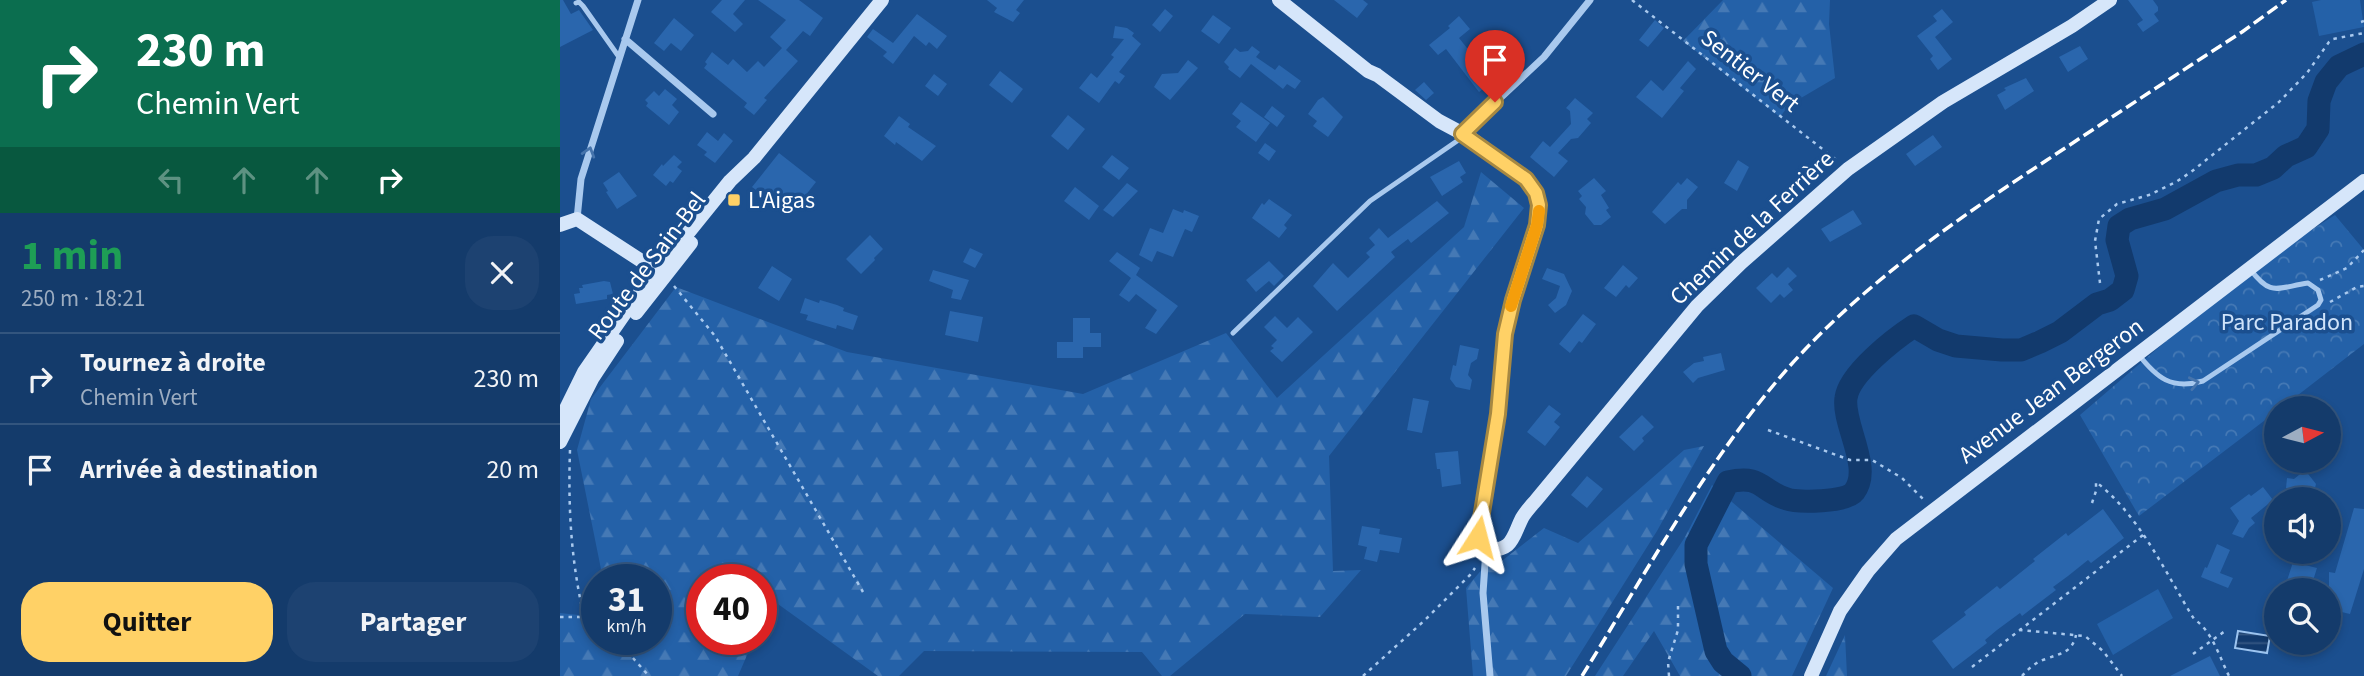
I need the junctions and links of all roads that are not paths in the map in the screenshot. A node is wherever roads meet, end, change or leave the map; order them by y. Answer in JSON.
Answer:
{"nodes":[{"id":1,"x":638,"y":0,"type":"edge"},
{"id":2,"x":882,"y":0,"type":"edge"},
{"id":3,"x":1279,"y":0,"type":"edge"},
{"id":4,"x":1590,"y":0,"type":"edge"},
{"id":5,"x":2110,"y":0,"type":"edge"},
{"id":6,"x":576,"y":3,"type":"dead end"},
{"id":7,"x":625,"y":39,"type":"junction"},
{"id":8,"x":619,"y":57,"type":"junction"},
{"id":9,"x":713,"y":114,"type":"dead end"},
{"id":10,"x":1462,"y":134,"type":"junction"},
{"id":11,"x":2364,"y":181,"type":"edge"},
{"id":12,"x":577,"y":219,"type":"junction"},
{"id":13,"x":560,"y":226,"type":"edge"},
{"id":14,"x":2250,"y":269,"type":"junction"},
{"id":15,"x":661,"y":273,"type":"junction"},
{"id":16,"x":1233,"y":333,"type":"dead end"},
{"id":17,"x":2138,"y":354,"type":"junction"},
{"id":18,"x":560,"y":421,"type":"edge"},
{"id":19,"x":565,"y":443,"type":"edge"},
{"id":20,"x":1486,"y":550,"type":"junction"},
{"id":21,"x":1490,"y":676,"type":"edge"},
{"id":22,"x":1811,"y":676,"type":"edge"}],
"edges":[{"from":1,"to":7,"type":"street"},
{"from":2,"to":15,"type":"street","name":"Route de Sain-Bel"},
{"from":3,"to":10,"type":"street"},
{"from":4,"to":10,"type":"street"},
{"from":5,"to":20,"type":"street","name":"Chemin de la Ferrière"},
{"from":6,"to":8,"type":"lane"},
{"from":7,"to":8,"type":"street"},
{"from":7,"to":9,"type":"street"},
{"from":12,"to":8,"type":"street","one_way":true},
{"from":10,"to":16,"type":"lane"},
{"from":10,"to":20,"type":"street"},
{"from":11,"to":14,"type":"street","name":"Avenue Jean Bergeron"},
{"from":12,"to":13,"type":"street"},
{"from":12,"to":15,"type":"street"},
{"from":14,"to":17,"type":"street","name":"Avenue Jean Bergeron"},
{"from":17,"to":14,"type":"lane","one_way":true},
{"from":15,"to":18,"type":"street","name":"Route de Sain-Bel"},
{"from":15,"to":19,"type":"street","name":"Route de Sain-Bel"},
{"from":17,"to":22,"type":"street","name":"Avenue Jean Bergeron"},
{"from":20,"to":21,"type":"street"}]}
